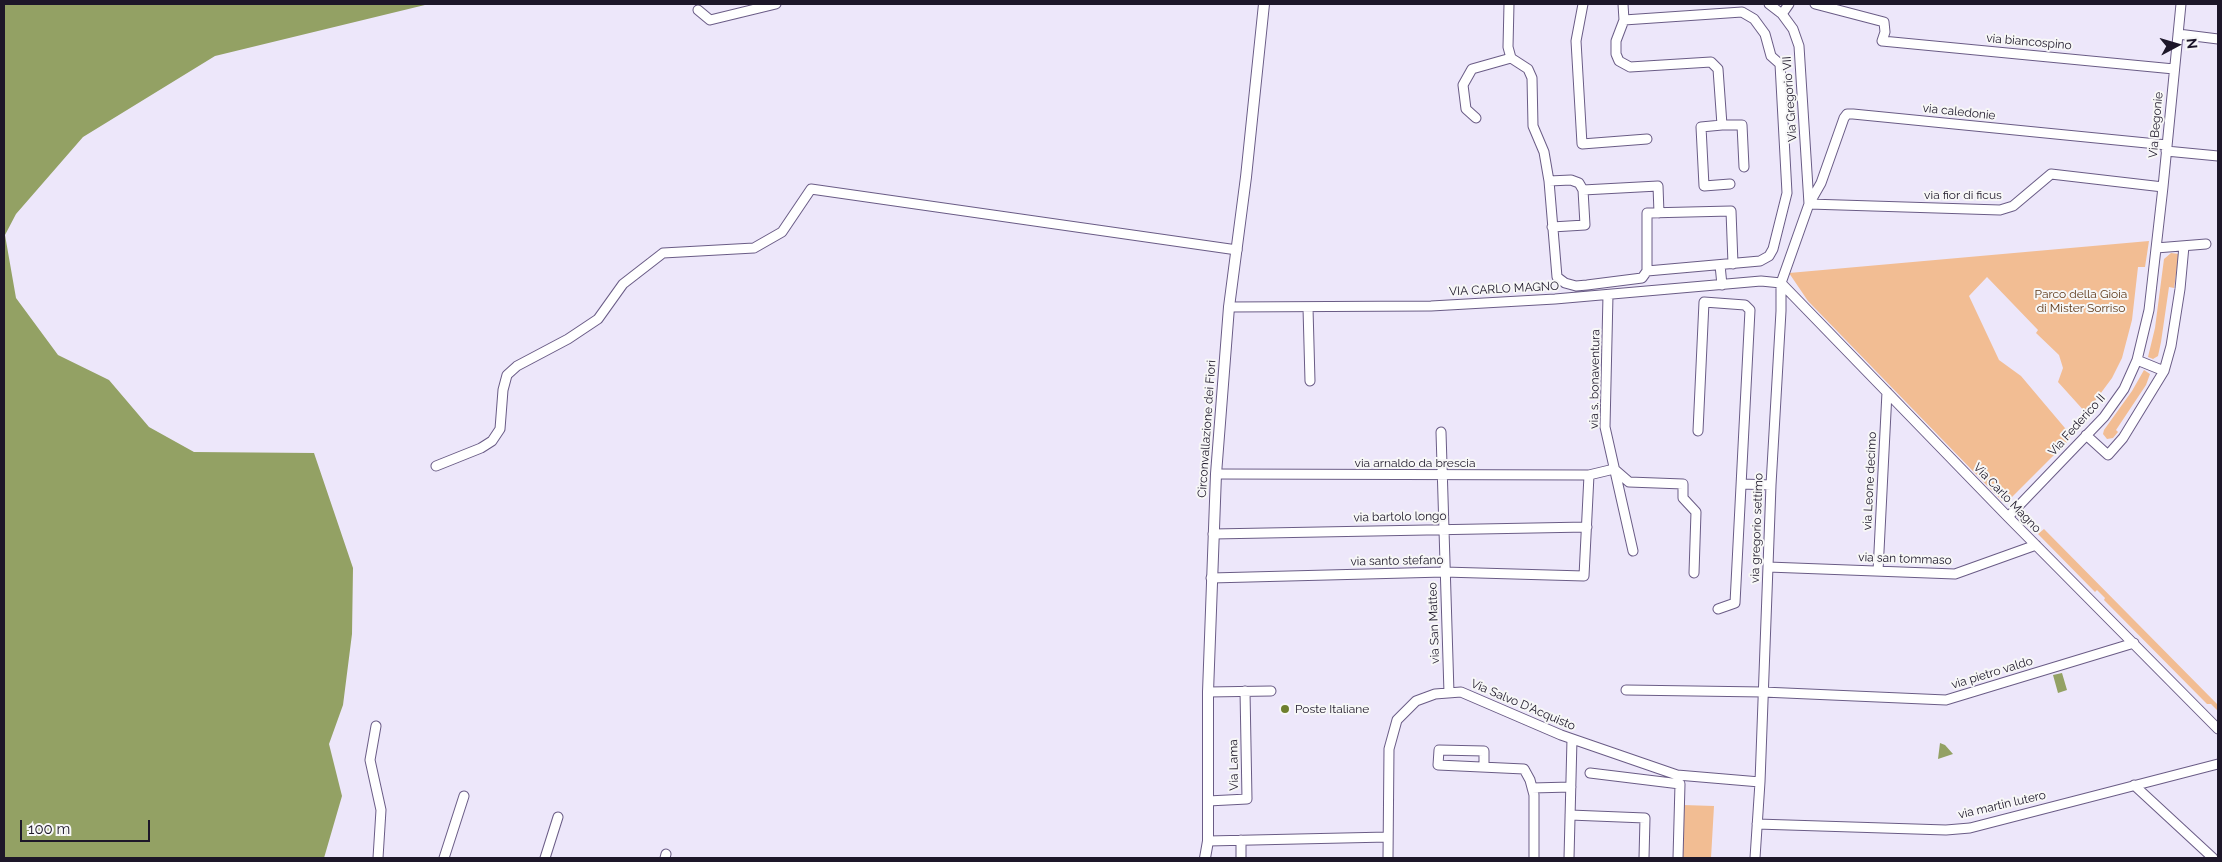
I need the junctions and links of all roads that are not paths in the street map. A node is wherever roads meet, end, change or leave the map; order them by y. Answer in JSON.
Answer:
{"nodes":[{"id":1,"x":776,"y":4,"type":"edge"},
{"id":2,"x":1264,"y":4,"type":"edge"},
{"id":3,"x":1509,"y":4,"type":"edge"},
{"id":4,"x":1583,"y":4,"type":"edge"},
{"id":5,"x":1623,"y":4,"type":"edge"},
{"id":6,"x":1769,"y":4,"type":"edge"},
{"id":7,"x":1789,"y":4,"type":"edge"},
{"id":8,"x":1815,"y":4,"type":"edge"},
{"id":9,"x":2181,"y":4,"type":"edge"},
{"id":10,"x":698,"y":10,"type":"dead end"},
{"id":11,"x":1782,"y":14,"type":"junction"},
{"id":12,"x":1624,"y":20,"type":"junction"},
{"id":13,"x":2178,"y":34,"type":"junction"},
{"id":14,"x":2218,"y":39,"type":"edge"},
{"id":15,"x":1511,"y":58,"type":"junction"},
{"id":16,"x":2174,"y":68,"type":"junction"},
{"id":17,"x":1476,"y":118,"type":"dead end"},
{"id":18,"x":1722,"y":126,"type":"junction"},
{"id":19,"x":1647,"y":139,"type":"dead end"},
{"id":20,"x":2166,"y":148,"type":"junction"},
{"id":21,"x":2218,"y":156,"type":"edge"},
{"id":22,"x":1744,"y":167,"type":"dead end"},
{"id":23,"x":1549,"y":181,"type":"junction"},
{"id":24,"x":1730,"y":184,"type":"dead end"},
{"id":25,"x":2163,"y":187,"type":"junction"},
{"id":26,"x":1583,"y":190,"type":"junction"},
{"id":27,"x":1809,"y":204,"type":"junction"},
{"id":28,"x":1659,"y":213,"type":"junction"},
{"id":29,"x":1552,"y":228,"type":"junction"},
{"id":30,"x":2206,"y":244,"type":"dead end"},
{"id":31,"x":2184,"y":246,"type":"junction"},
{"id":32,"x":2156,"y":248,"type":"junction"},
{"id":33,"x":1236,"y":250,"type":"junction"},
{"id":34,"x":1733,"y":264,"type":"junction"},
{"id":35,"x":1720,"y":265,"type":"junction"},
{"id":36,"x":1647,"y":271,"type":"junction"},
{"id":37,"x":1781,"y":283,"type":"junction"},
{"id":38,"x":1587,"y":285,"type":"junction"},
{"id":39,"x":1722,"y":285,"type":"junction"},
{"id":40,"x":1704,"y":287,"type":"junction"},
{"id":41,"x":1608,"y":295,"type":"junction"},
{"id":42,"x":1589,"y":296,"type":"junction"},
{"id":43,"x":1704,"y":302,"type":"junction"},
{"id":44,"x":1229,"y":307,"type":"junction"},
{"id":45,"x":1308,"y":308,"type":"junction"},
{"id":46,"x":2137,"y":360,"type":"junction"},
{"id":47,"x":2164,"y":370,"type":"junction"},
{"id":48,"x":1310,"y":381,"type":"dead end"},
{"id":49,"x":1886,"y":392,"type":"junction"},
{"id":50,"x":1698,"y":431,"type":"dead end"},
{"id":51,"x":1441,"y":432,"type":"dead end"},
{"id":52,"x":2086,"y":435,"type":"junction"},
{"id":53,"x":436,"y":466,"type":"dead end"},
{"id":54,"x":1614,"y":469,"type":"junction"},
{"id":55,"x":1216,"y":474,"type":"junction"},
{"id":56,"x":1441,"y":475,"type":"junction"},
{"id":57,"x":1589,"y":475,"type":"junction"},
{"id":58,"x":1742,"y":484,"type":"junction"},
{"id":59,"x":1771,"y":486,"type":"junction"},
{"id":60,"x":2008,"y":517,"type":"junction"},
{"id":61,"x":1587,"y":527,"type":"junction"},
{"id":62,"x":1443,"y":528,"type":"junction"},
{"id":63,"x":1213,"y":534,"type":"junction"},
{"id":64,"x":2036,"y":545,"type":"junction"},
{"id":65,"x":1633,"y":551,"type":"dead end"},
{"id":66,"x":1768,"y":567,"type":"junction"},
{"id":67,"x":1878,"y":571,"type":"junction"},
{"id":68,"x":1444,"y":572,"type":"junction"},
{"id":69,"x":1694,"y":572,"type":"dead end"},
{"id":70,"x":1211,"y":578,"type":"junction"},
{"id":71,"x":1718,"y":609,"type":"dead end"},
{"id":72,"x":2134,"y":643,"type":"junction"},
{"id":73,"x":1626,"y":690,"type":"dead end"},
{"id":74,"x":1245,"y":691,"type":"junction"},
{"id":75,"x":1271,"y":691,"type":"dead end"},
{"id":76,"x":1208,"y":692,"type":"junction"},
{"id":77,"x":1763,"y":692,"type":"junction"},
{"id":78,"x":1450,"y":693,"type":"junction"},
{"id":79,"x":376,"y":726,"type":"dead end"},
{"id":80,"x":2218,"y":729,"type":"edge"},
{"id":81,"x":1572,"y":739,"type":"junction"},
{"id":82,"x":2218,"y":764,"type":"edge"},
{"id":83,"x":1484,"y":767,"type":"junction"},
{"id":84,"x":1590,"y":773,"type":"dead end"},
{"id":85,"x":1760,"y":782,"type":"junction"},
{"id":86,"x":2134,"y":785,"type":"junction"},
{"id":87,"x":1571,"y":787,"type":"junction"},
{"id":88,"x":1532,"y":788,"type":"junction"},
{"id":89,"x":464,"y":796,"type":"dead end"},
{"id":90,"x":1208,"y":801,"type":"junction"},
{"id":91,"x":1570,"y":815,"type":"junction"},
{"id":92,"x":558,"y":817,"type":"dead end"},
{"id":93,"x":1757,"y":824,"type":"junction"},
{"id":94,"x":1388,"y":837,"type":"junction"},
{"id":95,"x":1208,"y":840,"type":"junction"},
{"id":96,"x":1241,"y":840,"type":"junction"},
{"id":97,"x":378,"y":858,"type":"edge"},
{"id":98,"x":444,"y":858,"type":"edge"},
{"id":99,"x":545,"y":858,"type":"edge"},
{"id":100,"x":1205,"y":858,"type":"edge"},
{"id":101,"x":1241,"y":858,"type":"edge"},
{"id":102,"x":1388,"y":858,"type":"edge"},
{"id":103,"x":1534,"y":858,"type":"edge"},
{"id":104,"x":1568,"y":858,"type":"edge"},
{"id":105,"x":1644,"y":858,"type":"edge"},
{"id":106,"x":1678,"y":858,"type":"edge"},
{"id":107,"x":1755,"y":858,"type":"edge"},
{"id":108,"x":2213,"y":858,"type":"edge"}],
"edges":[{"from":1,"to":10,"type":"street"},
{"from":2,"to":33,"type":"street","name":"Circonvallazione dei Fiori"},
{"from":3,"to":15,"type":"street"},
{"from":4,"to":19,"type":"street"},
{"from":5,"to":12,"type":"street"},
{"from":6,"to":11,"type":"street","name":"Via Gregorio VII"},
{"from":7,"to":11,"type":"street"},
{"from":8,"to":16,"type":"street","name":"via biancospino"},
{"from":9,"to":13,"type":"street","name":"Via Begonie"},
{"from":11,"to":27,"type":"street","name":"Via Gregorio VII"},
{"from":12,"to":18,"type":"street"},
{"from":12,"to":34,"type":"street"},
{"from":13,"to":14,"type":"street"},
{"from":13,"to":16,"type":"street","name":"Via Begonie"},
{"from":15,"to":17,"type":"street"},
{"from":15,"to":23,"type":"street"},
{"from":16,"to":20,"type":"street","name":"Via Begonie"},
{"from":18,"to":22,"type":"street"},
{"from":18,"to":24,"type":"street"},
{"from":20,"to":21,"type":"street"},
{"from":20,"to":25,"type":"street","name":"Via Begonie"},
{"from":20,"to":27,"type":"street","name":"via caledonie"},
{"from":23,"to":26,"type":"street"},
{"from":23,"to":29,"type":"street"},
{"from":25,"to":27,"type":"street","name":"via fior di ficus"},
{"from":25,"to":32,"type":"street","name":"Via Begonie"},
{"from":26,"to":28,"type":"street"},
{"from":26,"to":29,"type":"street"},
{"from":27,"to":37,"type":"street","name":"via gregorio settimo"},
{"from":28,"to":34,"type":"street"},
{"from":28,"to":36,"type":"street"},
{"from":29,"to":38,"type":"street"},
{"from":30,"to":31,"type":"street"},
{"from":31,"to":32,"type":"street"},
{"from":31,"to":47,"type":"street"},
{"from":32,"to":46,"type":"street","name":"Via Federico II"},
{"from":33,"to":44,"type":"street","name":"Circonvallazione dei Fiori"},
{"from":33,"to":53,"type":"street"},
{"from":34,"to":35,"type":"street"},
{"from":35,"to":36,"type":"street"},
{"from":35,"to":39,"type":"street"},
{"from":36,"to":38,"type":"street"},
{"from":37,"to":39,"type":"street","name":"VIA CARLO MAGNO"},
{"from":37,"to":49,"type":"street","name":"Via Carlo Magno"},
{"from":37,"to":59,"type":"street","name":"via gregorio settimo"},
{"from":38,"to":42,"type":"street"},
{"from":39,"to":40,"type":"street","name":"VIA CARLO MAGNO"},
{"from":40,"to":41,"type":"street","name":"VIA CARLO MAGNO"},
{"from":40,"to":43,"type":"street"},
{"from":41,"to":42,"type":"street","name":"VIA CARLO MAGNO"},
{"from":41,"to":54,"type":"street","name":"via s. bonaventura"},
{"from":42,"to":45,"type":"street","name":"VIA CARLO MAGNO"},
{"from":43,"to":50,"type":"street"},
{"from":43,"to":58,"type":"street"},
{"from":44,"to":45,"type":"street","name":"VIA CARLO MAGNO"},
{"from":44,"to":55,"type":"street","name":"Circonvallazione dei Fiori"},
{"from":45,"to":48,"type":"street"},
{"from":46,"to":47,"type":"street"},
{"from":46,"to":52,"type":"street","name":"Via Federico II"},
{"from":47,"to":52,"type":"street"},
{"from":49,"to":60,"type":"street","name":"Via Carlo Magno"},
{"from":49,"to":67,"type":"street","name":"via Leone decimo"},
{"from":51,"to":56,"type":"street","name":"via San Matteo"},
{"from":52,"to":60,"type":"street","name":"Via Federico II"},
{"from":54,"to":57,"type":"street","name":"via arnaldo da brescia"},
{"from":54,"to":65,"type":"street","name":"via s. bonaventura"},
{"from":54,"to":69,"type":"street"},
{"from":55,"to":56,"type":"street","name":"via arnaldo da brescia"},
{"from":55,"to":63,"type":"street","name":"Circonvallazione dei Fiori"},
{"from":56,"to":57,"type":"street","name":"via arnaldo da brescia"},
{"from":56,"to":62,"type":"street","name":"via San Matteo"},
{"from":57,"to":61,"type":"street"},
{"from":58,"to":59,"type":"street"},
{"from":58,"to":71,"type":"street"},
{"from":59,"to":66,"type":"street","name":"via gregorio settimo"},
{"from":60,"to":64,"type":"street","name":"Via Carlo Magno"},
{"from":61,"to":62,"type":"street","name":"via bartolo longo"},
{"from":61,"to":68,"type":"street","name":"via santo stefano"},
{"from":62,"to":63,"type":"street","name":"via bartolo longo"},
{"from":62,"to":68,"type":"street","name":"via San Matteo"},
{"from":63,"to":70,"type":"street","name":"Circonvallazione dei Fiori"},
{"from":64,"to":67,"type":"street","name":"via san tommaso"},
{"from":64,"to":72,"type":"street","name":"Via Carlo Magno"},
{"from":66,"to":67,"type":"street","name":"via san tommaso"},
{"from":66,"to":77,"type":"street","name":"via gregorio settimo"},
{"from":68,"to":70,"type":"street","name":"via santo stefano"},
{"from":68,"to":78,"type":"street","name":"via San Matteo"},
{"from":70,"to":76,"type":"street","name":"Circonvallazione dei Fiori"},
{"from":72,"to":77,"type":"street","name":"via pietro valdo"},
{"from":72,"to":80,"type":"street","name":"Via Carlo Magno"},
{"from":73,"to":77,"type":"street","name":"via pietro valdo"},
{"from":74,"to":75,"type":"street"},
{"from":74,"to":76,"type":"street"},
{"from":74,"to":90,"type":"street","name":"Via Lama"},
{"from":76,"to":90,"type":"street","name":"Circonvallazione dei Fiori"},
{"from":77,"to":85,"type":"street","name":"via gregorio settimo"},
{"from":78,"to":81,"type":"street","name":"Via Salvo D'Acquisto"},
{"from":78,"to":94,"type":"street","name":"Via Salvo D'Acquisto"},
{"from":79,"to":97,"type":"street"},
{"from":81,"to":85,"type":"street","name":"Via Salvo D'Acquisto"},
{"from":81,"to":87,"type":"street"},
{"from":82,"to":86,"type":"street","name":"via martin lutero"},
{"from":83,"to":83,"type":"street"},
{"from":83,"to":88,"type":"street"},
{"from":84,"to":106,"type":"street"},
{"from":85,"to":93,"type":"street","name":"via gregorio settimo"},
{"from":86,"to":93,"type":"street","name":"via martin lutero"},
{"from":86,"to":108,"type":"street"},
{"from":87,"to":88,"type":"street"},
{"from":87,"to":91,"type":"street"},
{"from":88,"to":103,"type":"street"},
{"from":89,"to":98,"type":"street"},
{"from":90,"to":95,"type":"street","name":"Circonvallazione dei Fiori"},
{"from":91,"to":104,"type":"street"},
{"from":91,"to":105,"type":"street"},
{"from":92,"to":99,"type":"street"},
{"from":93,"to":107,"type":"street","name":"via gregorio settimo"},
{"from":94,"to":96,"type":"street"},
{"from":94,"to":102,"type":"street","name":"Via Salvo D'Acquisto"},
{"from":95,"to":96,"type":"street"},
{"from":95,"to":100,"type":"street","name":"Circonvallazione dei Fiori"},
{"from":96,"to":101,"type":"street"}]}
